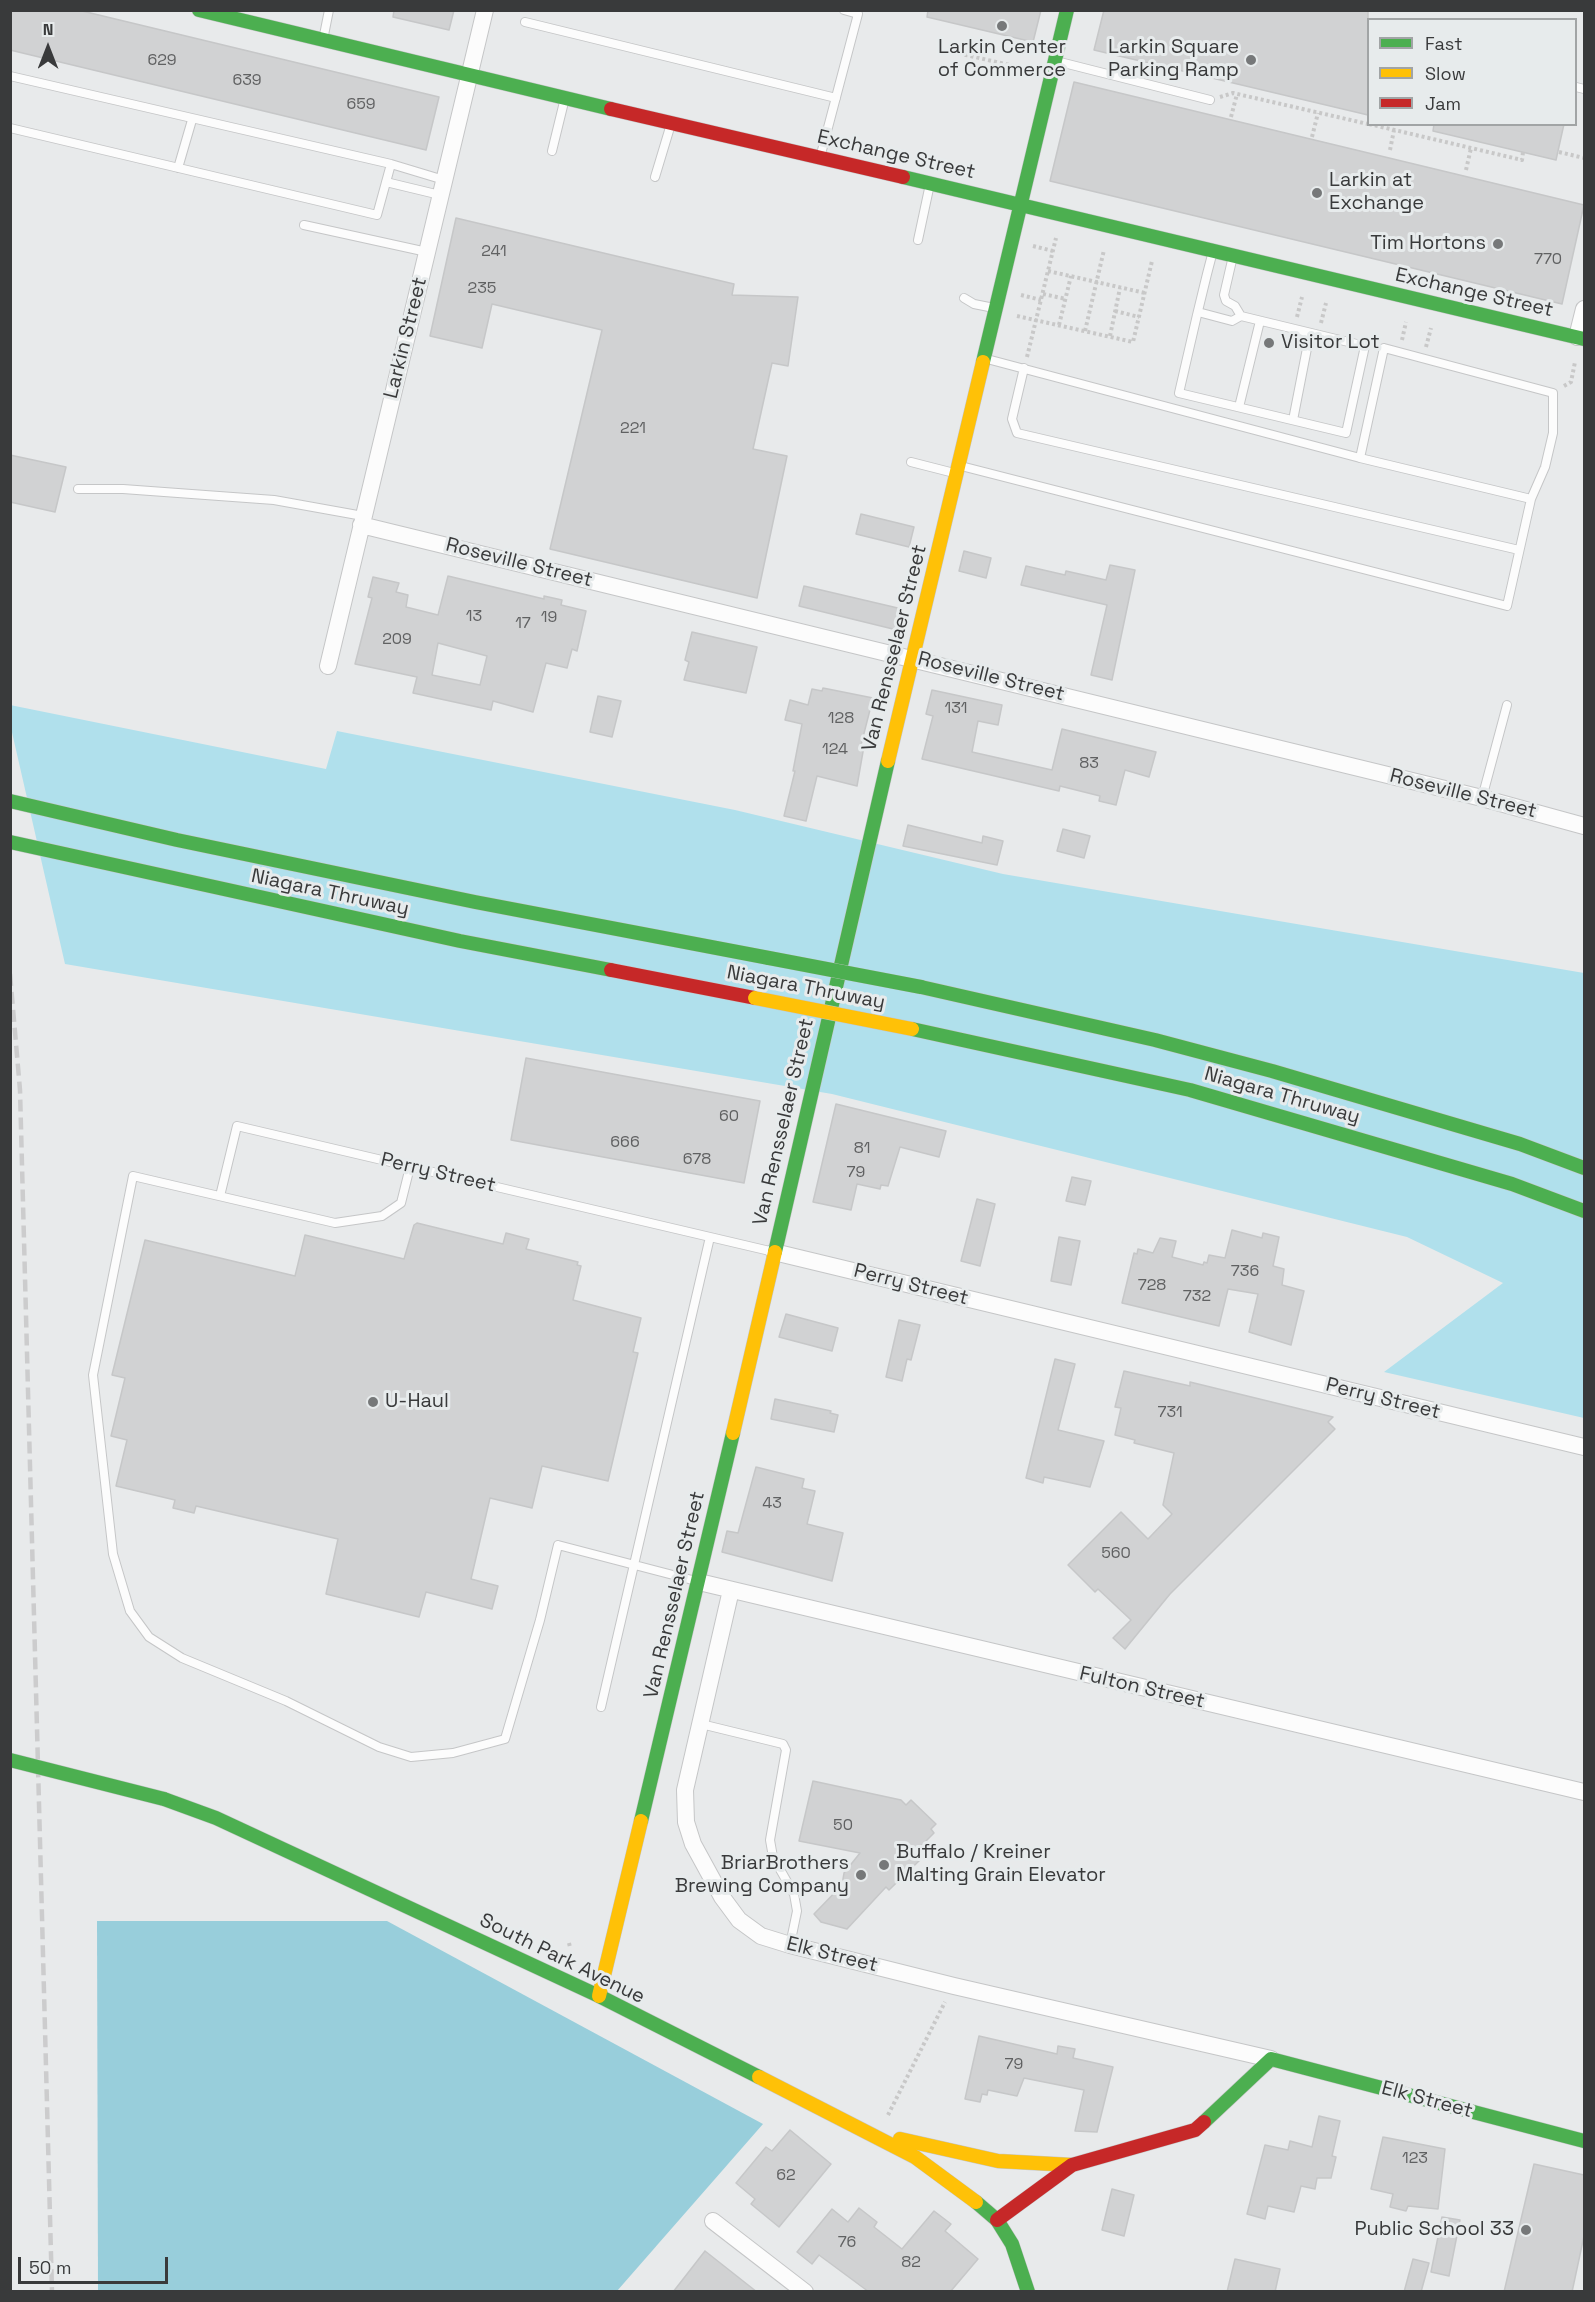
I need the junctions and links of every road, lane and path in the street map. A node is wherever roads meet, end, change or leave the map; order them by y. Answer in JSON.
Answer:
{"nodes":[{"id":1,"x":198,"y":10,"type":"edge"},
{"id":2,"x":329,"y":10,"type":"edge"},
{"id":3,"x":485,"y":10,"type":"edge"},
{"id":4,"x":844,"y":10,"type":"edge"},
{"id":5,"x":1067,"y":10,"type":"edge"},
{"id":6,"x":525,"y":22,"type":"dead end"},
{"id":7,"x":323,"y":40,"type":"junction"},
{"id":8,"x":953,"y":52,"type":"dead end"},
{"id":9,"x":1055,"y":61,"type":"junction"},
{"id":10,"x":1031,"y":70,"type":"dead end"},
{"id":11,"x":10,"y":76,"type":"edge"},
{"id":12,"x":470,"y":77,"type":"junction"},
{"id":13,"x":836,"y":98,"type":"junction"},
{"id":14,"x":564,"y":99,"type":"junction"},
{"id":15,"x":1210,"y":100,"type":"dead end"},
{"id":16,"x":1318,"y":113,"type":"junction"},
{"id":17,"x":1231,"y":117,"type":"dead end"},
{"id":18,"x":192,"y":120,"type":"junction"},
{"id":19,"x":671,"y":123,"type":"junction"},
{"id":20,"x":1367,"y":124,"type":"edge"},
{"id":21,"x":1377,"y":126,"type":"edge"},
{"id":22,"x":10,"y":128,"type":"edge"},
{"id":23,"x":1394,"y":130,"type":"junction"},
{"id":24,"x":1312,"y":137,"type":"dead end"},
{"id":25,"x":1471,"y":148,"type":"junction"},
{"id":26,"x":1390,"y":150,"type":"dead end"},
{"id":27,"x":552,"y":151,"type":"dead end"},
{"id":28,"x":1523,"y":152,"type":"dead end"},
{"id":29,"x":1559,"y":152,"type":"dead end"},
{"id":30,"x":820,"y":158,"type":"junction"},
{"id":31,"x":1584,"y":158,"type":"edge"},
{"id":32,"x":390,"y":164,"type":"junction"},
{"id":33,"x":178,"y":168,"type":"junction"},
{"id":34,"x":1466,"y":170,"type":"dead end"},
{"id":35,"x":655,"y":177,"type":"dead end"},
{"id":36,"x":386,"y":182,"type":"junction"},
{"id":37,"x":930,"y":183,"type":"junction"},
{"id":38,"x":442,"y":187,"type":"junction"},
{"id":39,"x":1021,"y":204,"type":"junction"},
{"id":40,"x":304,"y":225,"type":"dead end"},
{"id":41,"x":1056,"y":238,"type":"dead end"},
{"id":42,"x":918,"y":240,"type":"dead end"},
{"id":43,"x":1033,"y":246,"type":"dead end"},
{"id":44,"x":1104,"y":250,"type":"dead end"},
{"id":45,"x":1213,"y":250,"type":"junction"},
{"id":46,"x":1053,"y":251,"type":"junction"},
{"id":47,"x":427,"y":252,"type":"junction"},
{"id":48,"x":1234,"y":255,"type":"junction"},
{"id":49,"x":1152,"y":261,"type":"dead end"},
{"id":50,"x":1048,"y":271,"type":"junction"},
{"id":51,"x":1071,"y":276,"type":"junction"},
{"id":52,"x":1096,"y":282,"type":"junction"},
{"id":53,"x":1120,"y":288,"type":"junction"},
{"id":54,"x":1145,"y":293,"type":"junction"},
{"id":55,"x":1042,"y":294,"type":"junction"},
{"id":56,"x":1021,"y":295,"type":"dead end"},
{"id":57,"x":1302,"y":297,"type":"dead end"},
{"id":58,"x":964,"y":298,"type":"dead end"},
{"id":59,"x":1066,"y":299,"type":"junction"},
{"id":60,"x":1041,"y":300,"type":"junction"},
{"id":61,"x":1326,"y":303,"type":"dead end"},
{"id":62,"x":996,"y":309,"type":"junction"},
{"id":63,"x":1584,"y":309,"type":"edge"},
{"id":64,"x":1115,"y":311,"type":"junction"},
{"id":65,"x":1198,"y":312,"type":"junction"},
{"id":66,"x":1017,"y":316,"type":"dead end"},
{"id":67,"x":1241,"y":316,"type":"junction"},
{"id":68,"x":1139,"y":317,"type":"junction"},
{"id":69,"x":1297,"y":317,"type":"dead end"},
{"id":70,"x":1036,"y":320,"type":"junction"},
{"id":71,"x":1260,"y":321,"type":"junction"},
{"id":72,"x":1406,"y":322,"type":"dead end"},
{"id":73,"x":1321,"y":323,"type":"dead end"},
{"id":74,"x":1059,"y":325,"type":"junction"},
{"id":75,"x":1431,"y":328,"type":"dead end"},
{"id":76,"x":1085,"y":331,"type":"junction"},
{"id":77,"x":1311,"y":333,"type":"junction"},
{"id":78,"x":1110,"y":336,"type":"junction"},
{"id":79,"x":1581,"y":338,"type":"edge"},
{"id":80,"x":1401,"y":343,"type":"dead end"},
{"id":81,"x":1426,"y":348,"type":"dead end"},
{"id":82,"x":1028,"y":351,"type":"dead end"},
{"id":83,"x":984,"y":358,"type":"junction"},
{"id":84,"x":1575,"y":362,"type":"dead end"},
{"id":85,"x":1024,"y":368,"type":"junction"},
{"id":86,"x":1571,"y":382,"type":"dead end"},
{"id":87,"x":1239,"y":407,"type":"junction"},
{"id":88,"x":1293,"y":420,"type":"junction"},
{"id":89,"x":1360,"y":458,"type":"junction"},
{"id":90,"x":911,"y":462,"type":"dead end"},
{"id":91,"x":957,"y":469,"type":"junction"},
{"id":92,"x":78,"y":489,"type":"dead end"},
{"id":93,"x":1531,"y":499,"type":"junction"},
{"id":94,"x":362,"y":520,"type":"junction"},
{"id":95,"x":1519,"y":550,"type":"junction"},
{"id":96,"x":912,"y":658,"type":"junction"},
{"id":97,"x":328,"y":666,"type":"dead end"},
{"id":98,"x":1507,"y":705,"type":"dead end"},
{"id":99,"x":1482,"y":798,"type":"junction"},
{"id":100,"x":10,"y":801,"type":"edge"},
{"id":101,"x":1584,"y":826,"type":"edge"},
{"id":102,"x":10,"y":842,"type":"edge"},
{"id":103,"x":410,"y":1167,"type":"junction"},
{"id":104,"x":1584,"y":1168,"type":"edge"},
{"id":105,"x":220,"y":1196,"type":"junction"},
{"id":106,"x":1584,"y":1211,"type":"edge"},
{"id":107,"x":710,"y":1237,"type":"junction"},
{"id":108,"x":774,"y":1252,"type":"junction"},
{"id":109,"x":1584,"y":1447,"type":"edge"},
{"id":110,"x":633,"y":1565,"type":"junction"},
{"id":111,"x":699,"y":1582,"type":"junction"},
{"id":112,"x":731,"y":1590,"type":"junction"},
{"id":113,"x":601,"y":1707,"type":"dead end"},
{"id":114,"x":701,"y":1724,"type":"junction"},
{"id":115,"x":10,"y":1760,"type":"edge"},
{"id":116,"x":1584,"y":1792,"type":"edge"},
{"id":117,"x":790,"y":1945,"type":"junction"},
{"id":118,"x":599,"y":1996,"type":"junction"},
{"id":119,"x":946,"y":2002,"type":"dead end"},
{"id":120,"x":1270,"y":2059,"type":"junction"},
{"id":121,"x":888,"y":2115,"type":"dead end"},
{"id":122,"x":867,"y":2130,"type":"junction"},
{"id":123,"x":1584,"y":2141,"type":"edge"},
{"id":124,"x":1072,"y":2165,"type":"junction"},
{"id":125,"x":997,"y":2220,"type":"junction"},
{"id":126,"x":713,"y":2221,"type":"dead end"},
{"id":127,"x":806,"y":2292,"type":"edge"},
{"id":128,"x":1028,"y":2292,"type":"edge"}],
"edges":[{"from":1,"to":7,"type":"main road","name":"Exchange Street"},
{"from":2,"to":7,"type":"lane"},
{"from":3,"to":12,"type":"street","name":"Larkin Street"},
{"from":4,"to":13,"type":"lane"},
{"from":5,"to":9,"type":"main road","name":"Van Rensselaer Street"},
{"from":6,"to":13,"type":"lane"},
{"from":7,"to":12,"type":"main road","name":"Exchange Street"},
{"from":8,"to":10,"type":"path"},
{"from":9,"to":15,"type":"lane"},
{"from":9,"to":39,"type":"main road","name":"Van Rensselaer Street"},
{"from":11,"to":18,"type":"lane"},
{"from":12,"to":14,"type":"main road","name":"Exchange Street"},
{"from":12,"to":38,"type":"street","name":"Larkin Street"},
{"from":13,"to":30,"type":"lane"},
{"from":14,"to":19,"type":"main road","name":"Exchange Street"},
{"from":14,"to":27,"type":"lane"},
{"from":16,"to":17,"type":"path"},
{"from":16,"to":20,"type":"path"},
{"from":16,"to":24,"type":"path"},
{"from":18,"to":32,"type":"lane"},
{"from":18,"to":33,"type":"lane"},
{"from":19,"to":30,"type":"main road","name":"Exchange Street"},
{"from":19,"to":35,"type":"lane"},
{"from":21,"to":23,"type":"path"},
{"from":22,"to":33,"type":"lane"},
{"from":23,"to":25,"type":"path"},
{"from":23,"to":26,"type":"path"},
{"from":25,"to":28,"type":"path"},
{"from":25,"to":34,"type":"path"},
{"from":29,"to":31,"type":"path"},
{"from":30,"to":37,"type":"main road","name":"Exchange Street"},
{"from":32,"to":36,"type":"lane"},
{"from":32,"to":38,"type":"lane"},
{"from":33,"to":36,"type":"lane"},
{"from":36,"to":38,"type":"lane"},
{"from":37,"to":39,"type":"main road","name":"Exchange Street"},
{"from":37,"to":42,"type":"lane"},
{"from":38,"to":47,"type":"street","name":"Larkin Street"},
{"from":39,"to":45,"type":"main road","name":"Exchange Street"},
{"from":39,"to":62,"type":"main road","name":"Van Rensselaer Street"},
{"from":40,"to":47,"type":"lane"},
{"from":41,"to":46,"type":"path"},
{"from":43,"to":46,"type":"path"},
{"from":44,"to":52,"type":"path"},
{"from":45,"to":48,"type":"main road","name":"Exchange Street"},
{"from":45,"to":65,"type":"lane"},
{"from":46,"to":50,"type":"path"},
{"from":47,"to":94,"type":"street","name":"Larkin Street"},
{"from":48,"to":67,"type":"lane"},
{"from":48,"to":79,"type":"main road","name":"Exchange Street"},
{"from":49,"to":54,"type":"path"},
{"from":50,"to":51,"type":"path"},
{"from":50,"to":55,"type":"path"},
{"from":51,"to":52,"type":"path"},
{"from":51,"to":59,"type":"path"},
{"from":52,"to":53,"type":"path"},
{"from":52,"to":76,"type":"path"},
{"from":53,"to":54,"type":"path"},
{"from":53,"to":64,"type":"path"},
{"from":54,"to":68,"type":"path"},
{"from":55,"to":59,"type":"path"},
{"from":55,"to":60,"type":"path"},
{"from":56,"to":60,"type":"path"},
{"from":57,"to":69,"type":"path"},
{"from":58,"to":62,"type":"lane"},
{"from":59,"to":74,"type":"path"},
{"from":60,"to":70,"type":"path"},
{"from":61,"to":73,"type":"path"},
{"from":62,"to":83,"type":"main road","name":"Van Rensselaer Street"},
{"from":63,"to":79,"type":"street"},
{"from":64,"to":68,"type":"path"},
{"from":64,"to":78,"type":"path"},
{"from":65,"to":67,"type":"lane"},
{"from":65,"to":87,"type":"lane"},
{"from":66,"to":70,"type":"path"},
{"from":67,"to":71,"type":"lane"},
{"from":68,"to":78,"type":"path"},
{"from":70,"to":74,"type":"path"},
{"from":70,"to":82,"type":"path"},
{"from":71,"to":77,"type":"lane"},
{"from":71,"to":87,"type":"lane"},
{"from":72,"to":80,"type":"path"},
{"from":74,"to":76,"type":"path"},
{"from":75,"to":81,"type":"path"},
{"from":76,"to":78,"type":"path"},
{"from":77,"to":88,"type":"lane"},
{"from":77,"to":88,"type":"lane"},
{"from":83,"to":85,"type":"lane"},
{"from":83,"to":91,"type":"main road","name":"Van Rensselaer Street"},
{"from":84,"to":86,"type":"path"},
{"from":85,"to":89,"type":"lane"},
{"from":85,"to":95,"type":"lane"},
{"from":87,"to":88,"type":"lane"},
{"from":89,"to":93,"type":"lane"},
{"from":89,"to":93,"type":"lane"},
{"from":90,"to":91,"type":"lane"},
{"from":91,"to":95,"type":"lane"},
{"from":91,"to":96,"type":"main road","name":"Van Rensselaer Street"},
{"from":92,"to":94,"type":"lane"},
{"from":93,"to":95,"type":"lane"},
{"from":94,"to":96,"type":"street","name":"Roseville Street"},
{"from":94,"to":97,"type":"street","name":"Larkin Street"},
{"from":96,"to":99,"type":"street","name":"Roseville Street"},
{"from":96,"to":108,"type":"main road","name":"Van Rensselaer Street"},
{"from":98,"to":99,"type":"lane"},
{"from":99,"to":101,"type":"street","name":"Roseville Street"},
{"from":100,"to":104,"type":"main road","name":"Niagara Thruway","bridge":true},
{"from":102,"to":106,"type":"main road","name":"Niagara Thruway","bridge":true},
{"from":103,"to":105,"type":"lane"},
{"from":103,"to":105,"type":"lane","name":"Perry Street"},
{"from":103,"to":107,"type":"lane","name":"Perry Street"},
{"from":105,"to":110,"type":"lane"},
{"from":107,"to":108,"type":"lane","name":"Perry Street"},
{"from":107,"to":110,"type":"lane"},
{"from":108,"to":109,"type":"street","name":"Perry Street"},
{"from":108,"to":111,"type":"main road","name":"Van Rensselaer Street"},
{"from":110,"to":111,"type":"lane"},
{"from":110,"to":113,"type":"lane"},
{"from":111,"to":112,"type":"street","name":"Fulton Street"},
{"from":111,"to":118,"type":"main road","name":"Van Rensselaer Street"},
{"from":112,"to":114,"type":"street","name":"Elk Street"},
{"from":112,"to":116,"type":"street","name":"Fulton Street"},
{"from":114,"to":117,"type":"street","name":"Elk Street"},
{"from":114,"to":117,"type":"lane"},
{"from":115,"to":118,"type":"main road","name":"South Park Avenue","bridge":true},
{"from":117,"to":120,"type":"street","name":"Elk Street"},
{"from":118,"to":122,"type":"main road","name":"South Park Avenue"},
{"from":119,"to":121,"type":"path"},
{"from":120,"to":123,"type":"main road","name":"Elk Street"},
{"from":120,"to":124,"type":"main road"},
{"from":122,"to":124,"type":"main road"},
{"from":122,"to":125,"type":"main road","name":"South Park Avenue"},
{"from":124,"to":125,"type":"main road"},
{"from":125,"to":128,"type":"main road","name":"South Park Avenue"},
{"from":126,"to":127,"type":"street"}]}
